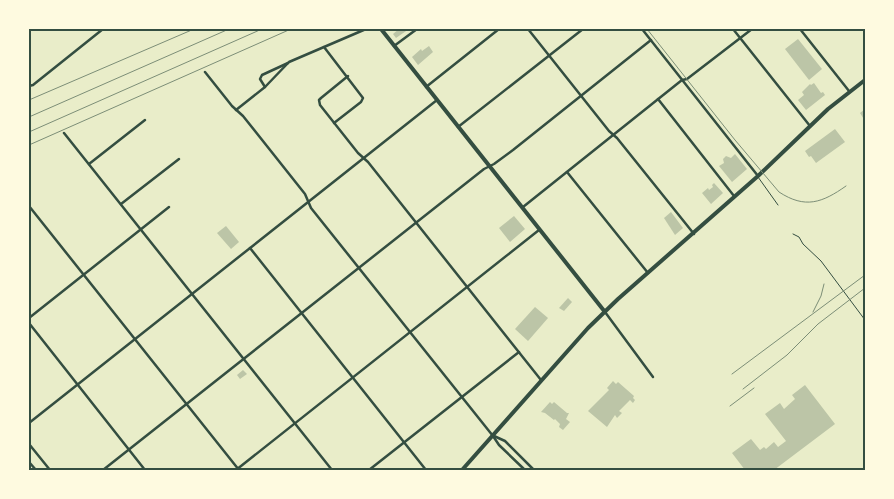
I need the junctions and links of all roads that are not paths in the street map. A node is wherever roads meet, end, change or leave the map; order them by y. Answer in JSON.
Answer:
{"nodes":[{"id":1,"x":103,"y":29,"type":"edge"},
{"id":2,"x":366,"y":29,"type":"edge"},
{"id":3,"x":381,"y":29,"type":"edge"},
{"id":4,"x":417,"y":29,"type":"edge"},
{"id":5,"x":499,"y":29,"type":"edge"},
{"id":6,"x":528,"y":29,"type":"edge"},
{"id":7,"x":584,"y":29,"type":"edge"},
{"id":8,"x":642,"y":29,"type":"edge"},
{"id":9,"x":733,"y":29,"type":"edge"},
{"id":10,"x":752,"y":29,"type":"edge"},
{"id":11,"x":800,"y":29,"type":"edge"},
{"id":12,"x":740,"y":38,"type":"junction"},
{"id":13,"x":651,"y":40,"type":"junction"},
{"id":14,"x":394,"y":46,"type":"junction"},
{"id":15,"x":324,"y":47,"type":"junction"},
{"id":16,"x":549,"y":56,"type":"junction"},
{"id":17,"x":289,"y":62,"type":"junction"},
{"id":18,"x":205,"y":72,"type":"dead end"},
{"id":19,"x":348,"y":76,"type":"junction"},
{"id":20,"x":682,"y":80,"type":"junction"},
{"id":21,"x":865,"y":80,"type":"edge"},
{"id":22,"x":29,"y":86,"type":"edge"},
{"id":23,"x":265,"y":87,"type":"junction"},
{"id":24,"x":426,"y":87,"type":"junction"},
{"id":25,"x":849,"y":91,"type":"junction"},
{"id":26,"x":581,"y":95,"type":"junction"},
{"id":27,"x":658,"y":99,"type":"junction"},
{"id":28,"x":437,"y":100,"type":"junction"},
{"id":29,"x":236,"y":110,"type":"junction"},
{"id":30,"x":145,"y":120,"type":"dead end"},
{"id":31,"x":334,"y":123,"type":"junction"},
{"id":32,"x":810,"y":126,"type":"junction"},
{"id":33,"x":458,"y":128,"type":"junction"},
{"id":34,"x":64,"y":133,"type":"dead end"},
{"id":35,"x":614,"y":135,"type":"junction"},
{"id":36,"x":364,"y":158,"type":"junction"},
{"id":37,"x":179,"y":159,"type":"dead end"},
{"id":38,"x":89,"y":164,"type":"junction"},
{"id":39,"x":489,"y":166,"type":"junction"},
{"id":40,"x":567,"y":172,"type":"junction"},
{"id":41,"x":758,"y":176,"type":"junction"},
{"id":42,"x":735,"y":197,"type":"junction"},
{"id":43,"x":309,"y":202,"type":"junction"},
{"id":44,"x":121,"y":204,"type":"junction"},
{"id":45,"x":778,"y":205,"type":"dead end"},
{"id":46,"x":29,"y":206,"type":"edge"},
{"id":47,"x":169,"y":206,"type":"dead end"},
{"id":48,"x":522,"y":208,"type":"junction"},
{"id":49,"x":30,"y":211,"type":"edge"},
{"id":50,"x":416,"y":222,"type":"junction"},
{"id":51,"x":141,"y":229,"type":"junction"},
{"id":52,"x":539,"y":230,"type":"junction"},
{"id":53,"x":694,"y":234,"type":"junction"},
{"id":54,"x":793,"y":234,"type":"dead end"},
{"id":55,"x":250,"y":248,"type":"junction"},
{"id":56,"x":358,"y":268,"type":"junction"},
{"id":57,"x":648,"y":273,"type":"junction"},
{"id":58,"x":83,"y":274,"type":"junction"},
{"id":59,"x":467,"y":287,"type":"junction"},
{"id":60,"x":192,"y":294,"type":"junction"},
{"id":61,"x":605,"y":312,"type":"junction"},
{"id":62,"x":302,"y":313,"type":"junction"},
{"id":63,"x":29,"y":318,"type":"edge"},
{"id":64,"x":865,"y":320,"type":"edge"},
{"id":65,"x":29,"y":323,"type":"edge"},
{"id":66,"x":410,"y":332,"type":"junction"},
{"id":67,"x":135,"y":339,"type":"junction"},
{"id":68,"x":519,"y":352,"type":"junction"},
{"id":69,"x":244,"y":359,"type":"junction"},
{"id":70,"x":653,"y":377,"type":"dead end"},
{"id":71,"x":353,"y":378,"type":"junction"},
{"id":72,"x":542,"y":381,"type":"junction"},
{"id":73,"x":78,"y":385,"type":"junction"},
{"id":74,"x":461,"y":397,"type":"junction"},
{"id":75,"x":186,"y":404,"type":"junction"},
{"id":76,"x":295,"y":423,"type":"junction"},
{"id":77,"x":29,"y":424,"type":"edge"},
{"id":78,"x":493,"y":436,"type":"junction"},
{"id":79,"x":404,"y":443,"type":"junction"},
{"id":80,"x":29,"y":444,"type":"edge"},
{"id":81,"x":129,"y":450,"type":"junction"},
{"id":82,"x":29,"y":462,"type":"edge"},
{"id":83,"x":36,"y":470,"type":"edge"},
{"id":84,"x":50,"y":470,"type":"edge"},
{"id":85,"x":103,"y":470,"type":"edge"},
{"id":86,"x":146,"y":470,"type":"edge"},
{"id":87,"x":238,"y":470,"type":"edge"},
{"id":88,"x":332,"y":470,"type":"edge"},
{"id":89,"x":369,"y":470,"type":"edge"},
{"id":90,"x":426,"y":470,"type":"edge"},
{"id":91,"x":462,"y":470,"type":"edge"},
{"id":92,"x":526,"y":470,"type":"edge"},
{"id":93,"x":534,"y":470,"type":"edge"}],
"edges":[{"from":1,"to":22,"type":"street"},
{"from":2,"to":15,"type":"street"},
{"from":3,"to":14,"type":"main road"},
{"from":4,"to":14,"type":"street"},
{"from":5,"to":24,"type":"street"},
{"from":6,"to":16,"type":"street"},
{"from":7,"to":16,"type":"street"},
{"from":8,"to":13,"type":"street"},
{"from":9,"to":12,"type":"street"},
{"from":10,"to":12,"type":"street"},
{"from":11,"to":25,"type":"street"},
{"from":12,"to":20,"type":"street"},
{"from":12,"to":32,"type":"street"},
{"from":13,"to":20,"type":"street"},
{"from":13,"to":26,"type":"street"},
{"from":14,"to":24,"type":"main road"},
{"from":15,"to":17,"type":"street"},
{"from":15,"to":19,"type":"street"},
{"from":16,"to":26,"type":"street"},
{"from":16,"to":33,"type":"street"},
{"from":17,"to":23,"type":"street"},
{"from":17,"to":23,"type":"street"},
{"from":18,"to":29,"type":"street"},
{"from":19,"to":31,"type":"street"},
{"from":19,"to":31,"type":"street"},
{"from":20,"to":27,"type":"street"},
{"from":20,"to":41,"type":"street"},
{"from":21,"to":25,"type":"main road"},
{"from":23,"to":29,"type":"street"},
{"from":24,"to":28,"type":"main road"},
{"from":25,"to":32,"type":"main road"},
{"from":26,"to":35,"type":"street"},
{"from":26,"to":39,"type":"street"},
{"from":27,"to":35,"type":"street"},
{"from":27,"to":42,"type":"street"},
{"from":28,"to":33,"type":"main road"},
{"from":28,"to":36,"type":"street"},
{"from":29,"to":43,"type":"street"},
{"from":30,"to":38,"type":"street"},
{"from":31,"to":36,"type":"street"},
{"from":32,"to":41,"type":"main road"},
{"from":33,"to":39,"type":"main road"},
{"from":34,"to":38,"type":"street"},
{"from":35,"to":40,"type":"street"},
{"from":35,"to":53,"type":"street"},
{"from":36,"to":43,"type":"street"},
{"from":36,"to":50,"type":"street"},
{"from":37,"to":44,"type":"street"},
{"from":38,"to":44,"type":"street"},
{"from":39,"to":48,"type":"main road"},
{"from":39,"to":50,"type":"street"},
{"from":40,"to":48,"type":"street"},
{"from":40,"to":57,"type":"street"},
{"from":41,"to":42,"type":"main road"},
{"from":41,"to":45,"type":"lane"},
{"from":42,"to":53,"type":"main road"},
{"from":43,"to":55,"type":"street"},
{"from":43,"to":56,"type":"street"},
{"from":44,"to":51,"type":"street"},
{"from":46,"to":49,"type":"street"},
{"from":47,"to":51,"type":"street"},
{"from":48,"to":52,"type":"main road"},
{"from":49,"to":58,"type":"street"},
{"from":50,"to":56,"type":"street"},
{"from":50,"to":59,"type":"street"},
{"from":51,"to":58,"type":"street"},
{"from":51,"to":60,"type":"street"},
{"from":52,"to":59,"type":"street"},
{"from":52,"to":61,"type":"main road"},
{"from":53,"to":57,"type":"main road"},
{"from":54,"to":64,"type":"lane"},
{"from":55,"to":60,"type":"street"},
{"from":55,"to":62,"type":"street"},
{"from":56,"to":62,"type":"street"},
{"from":56,"to":66,"type":"street"},
{"from":57,"to":61,"type":"main road"},
{"from":58,"to":63,"type":"street"},
{"from":58,"to":67,"type":"street"},
{"from":59,"to":66,"type":"street"},
{"from":59,"to":68,"type":"street"},
{"from":60,"to":67,"type":"street"},
{"from":60,"to":69,"type":"street"},
{"from":61,"to":70,"type":"street"},
{"from":61,"to":72,"type":"main road"},
{"from":62,"to":69,"type":"street"},
{"from":62,"to":71,"type":"street"},
{"from":65,"to":73,"type":"street"},
{"from":66,"to":71,"type":"street"},
{"from":66,"to":74,"type":"street"},
{"from":67,"to":73,"type":"street"},
{"from":67,"to":75,"type":"street"},
{"from":68,"to":72,"type":"street"},
{"from":68,"to":74,"type":"street"},
{"from":69,"to":75,"type":"street"},
{"from":69,"to":76,"type":"street"},
{"from":71,"to":76,"type":"street"},
{"from":71,"to":79,"type":"street"},
{"from":72,"to":78,"type":"main road"},
{"from":73,"to":77,"type":"street"},
{"from":73,"to":81,"type":"street"},
{"from":74,"to":78,"type":"street"},
{"from":74,"to":79,"type":"street"},
{"from":75,"to":81,"type":"street"},
{"from":75,"to":87,"type":"street"},
{"from":76,"to":87,"type":"street"},
{"from":76,"to":88,"type":"street"},
{"from":78,"to":91,"type":"main road"},
{"from":78,"to":92,"type":"street"},
{"from":78,"to":93,"type":"street"},
{"from":79,"to":89,"type":"street"},
{"from":79,"to":90,"type":"street"},
{"from":80,"to":84,"type":"street"},
{"from":81,"to":85,"type":"street"},
{"from":81,"to":86,"type":"street"},
{"from":82,"to":83,"type":"street"}]}
